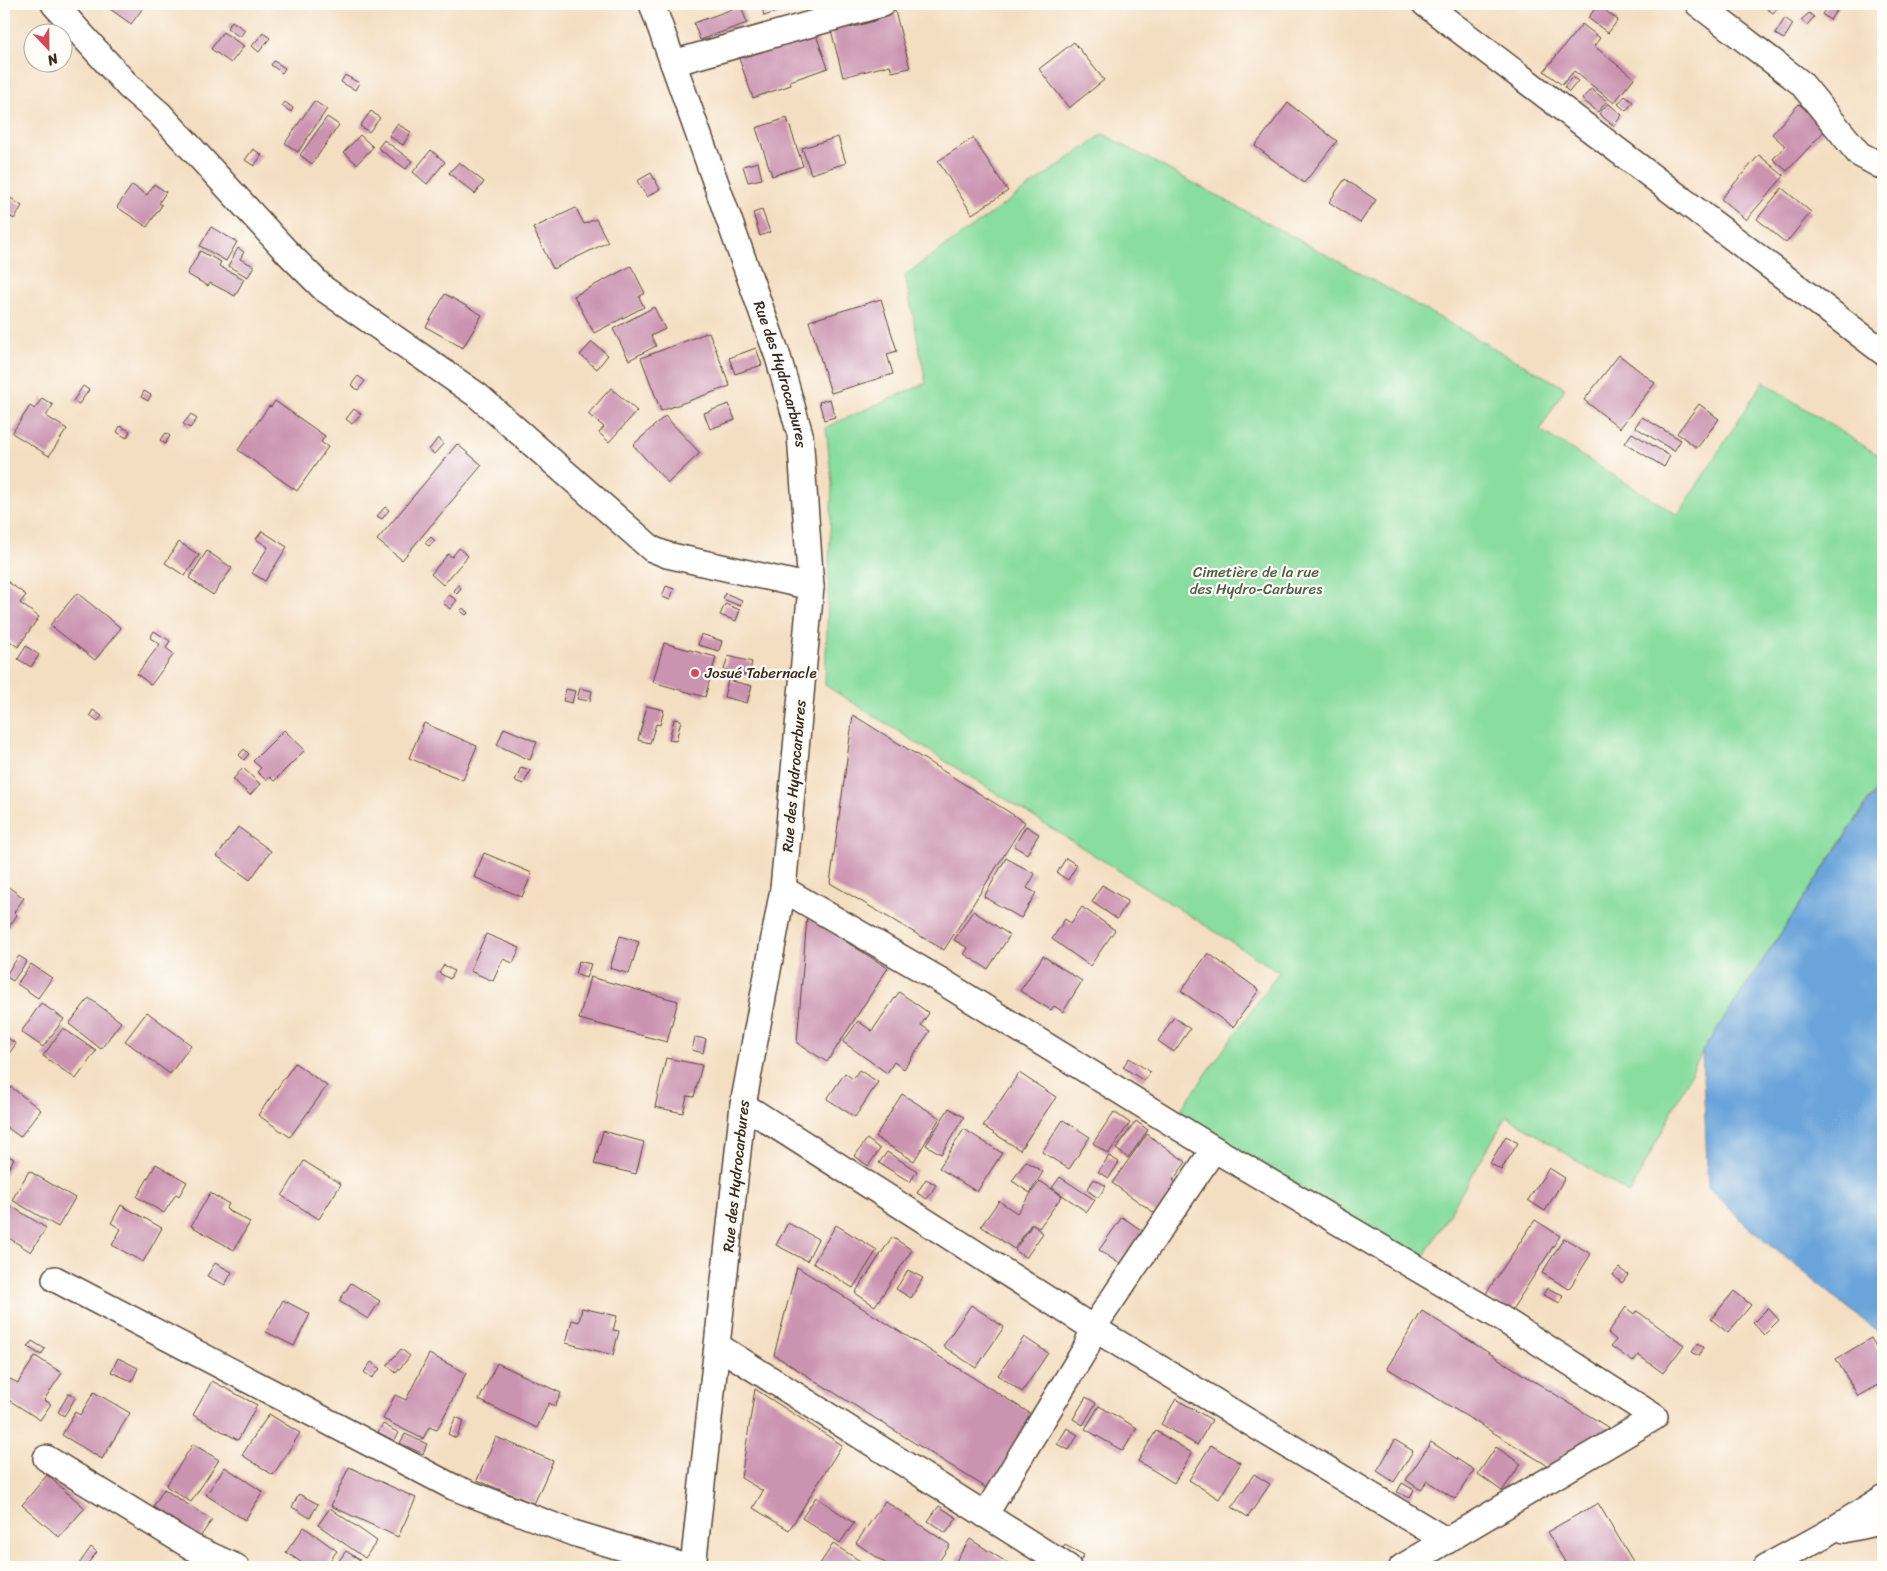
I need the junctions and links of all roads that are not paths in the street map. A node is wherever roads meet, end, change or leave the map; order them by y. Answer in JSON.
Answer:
{"nodes":[{"id":1,"x":54,"y":4,"type":"edge"},
{"id":2,"x":652,"y":4,"type":"edge"},
{"id":3,"x":882,"y":4,"type":"edge"},
{"id":4,"x":1425,"y":4,"type":"edge"},
{"id":5,"x":1698,"y":4,"type":"edge"},
{"id":6,"x":673,"y":62,"type":"junction"},
{"id":7,"x":1883,"y":167,"type":"edge"},
{"id":8,"x":1883,"y":352,"type":"edge"},
{"id":9,"x":811,"y":587,"type":"junction"},
{"id":10,"x":783,"y":889,"type":"junction"},
{"id":11,"x":743,"y":1105,"type":"junction"},
{"id":12,"x":1214,"y":1149,"type":"junction"},
{"id":13,"x":55,"y":1279,"type":"dead end"},
{"id":14,"x":1093,"y":1328,"type":"junction"},
{"id":15,"x":718,"y":1346,"type":"junction"},
{"id":16,"x":46,"y":1458,"type":"dead end"},
{"id":17,"x":1883,"y":1498,"type":"edge"},
{"id":18,"x":985,"y":1515,"type":"junction"},
{"id":19,"x":1883,"y":1521,"type":"edge"},
{"id":20,"x":1824,"y":1535,"type":"junction"},
{"id":21,"x":1447,"y":1541,"type":"junction"},
{"id":22,"x":236,"y":1567,"type":"edge"},
{"id":23,"x":687,"y":1567,"type":"edge"},
{"id":24,"x":693,"y":1567,"type":"edge"},
{"id":25,"x":1068,"y":1567,"type":"edge"},
{"id":26,"x":1402,"y":1567,"type":"edge"},
{"id":27,"x":1766,"y":1567,"type":"edge"}],
"edges":[{"from":1,"to":9,"type":"street"},
{"from":2,"to":6,"type":"street","name":"Rue des Hydrocarbures"},
{"from":3,"to":6,"type":"street"},
{"from":4,"to":8,"type":"street"},
{"from":5,"to":7,"type":"street"},
{"from":6,"to":9,"type":"street","name":"Rue des Hydrocarbures"},
{"from":9,"to":10,"type":"street","name":"Rue des Hydrocarbures"},
{"from":10,"to":11,"type":"street","name":"Rue des Hydrocarbures"},
{"from":10,"to":12,"type":"street"},
{"from":11,"to":14,"type":"street"},
{"from":11,"to":15,"type":"street","name":"Rue des Hydrocarbures"},
{"from":12,"to":14,"type":"street"},
{"from":12,"to":21,"type":"street"},
{"from":13,"to":23,"type":"street"},
{"from":14,"to":18,"type":"street"},
{"from":14,"to":21,"type":"street"},
{"from":15,"to":18,"type":"street"},
{"from":15,"to":24,"type":"street","name":"Rue des Hydrocarbures"},
{"from":16,"to":22,"type":"street"},
{"from":17,"to":20,"type":"street"},
{"from":18,"to":25,"type":"street"},
{"from":19,"to":20,"type":"street"},
{"from":20,"to":27,"type":"street"},
{"from":21,"to":26,"type":"street"}]}
